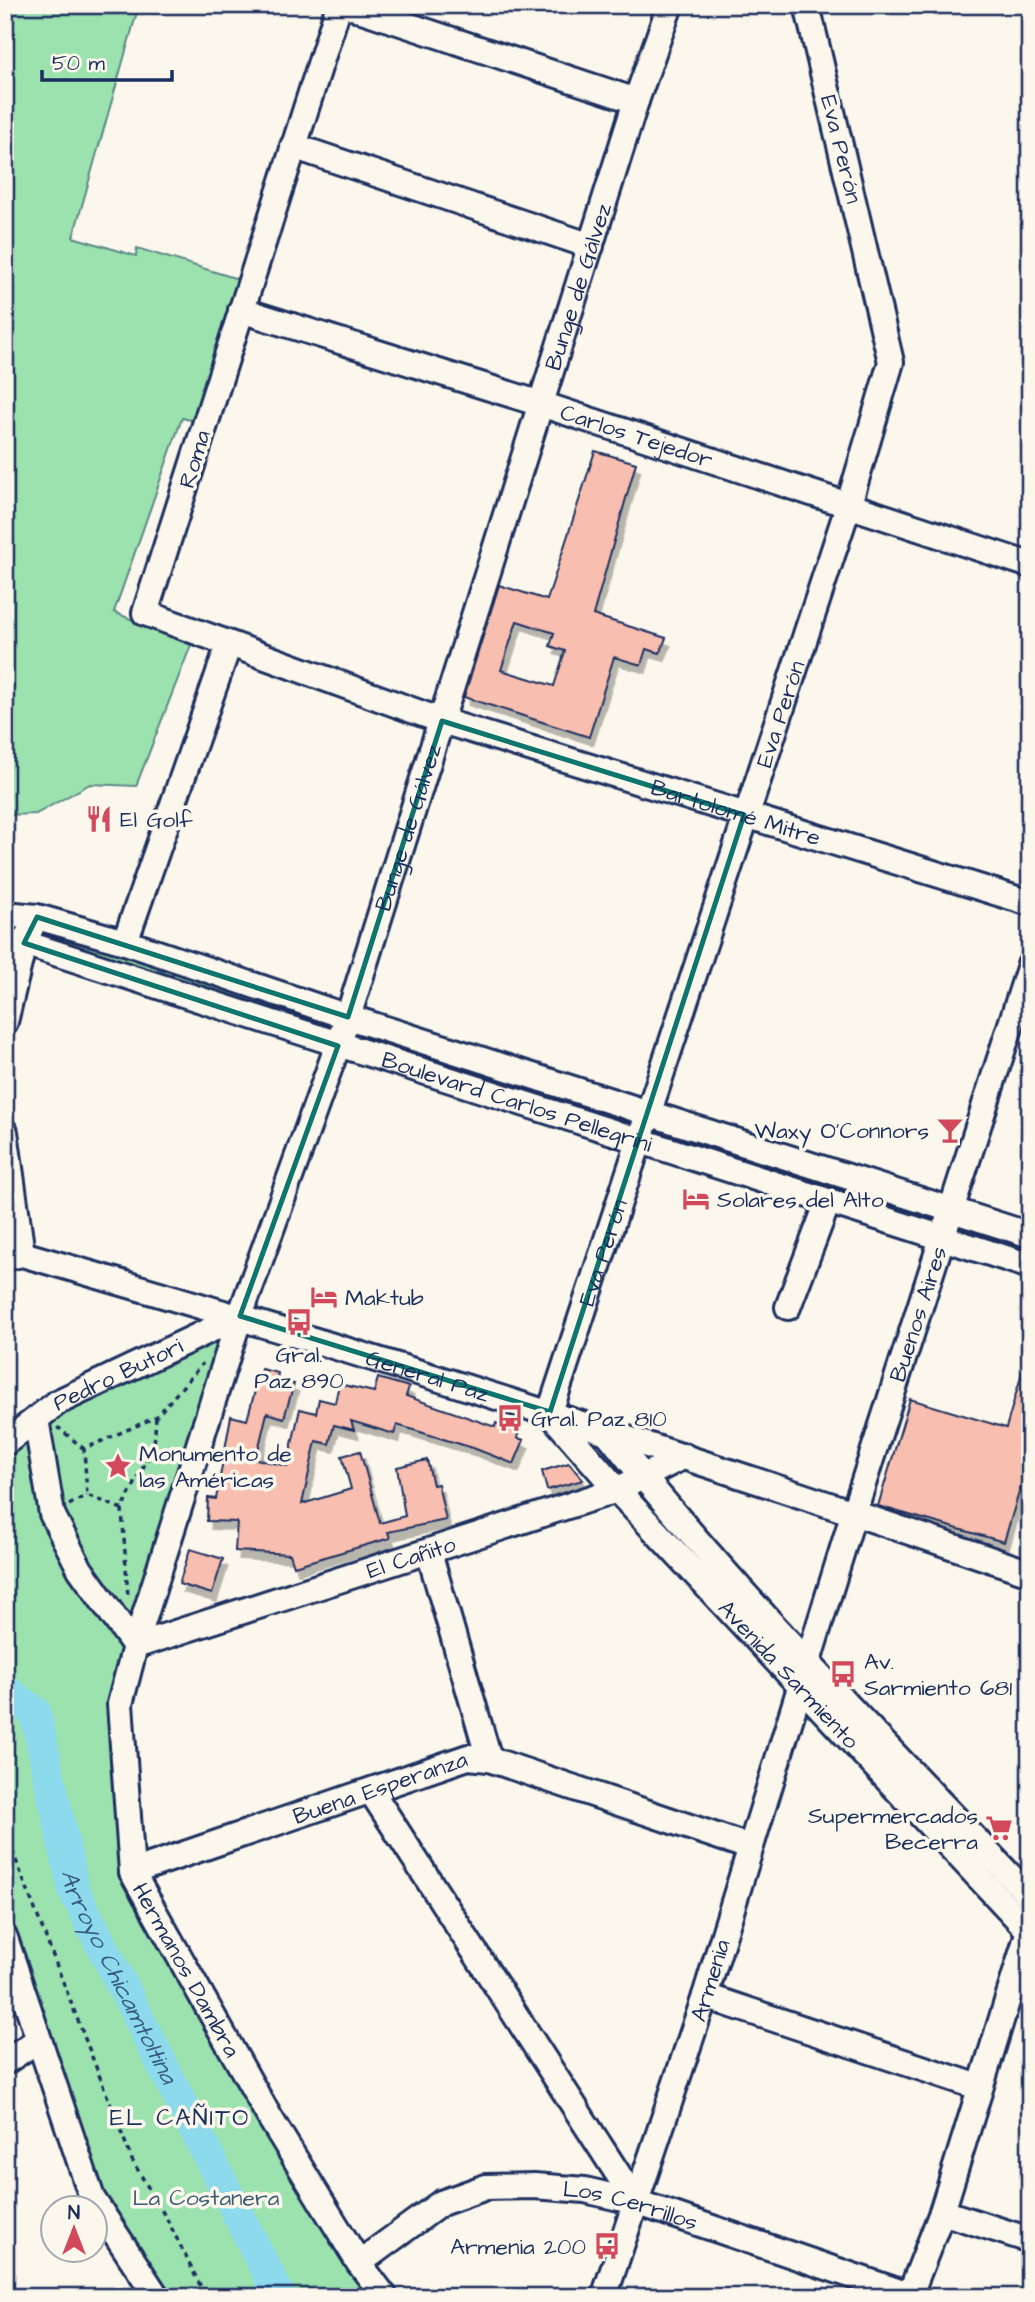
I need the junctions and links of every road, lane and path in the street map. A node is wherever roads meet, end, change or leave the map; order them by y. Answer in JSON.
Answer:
{"nodes":[{"id":1,"x":339,"y":5,"type":"edge"},
{"id":2,"x":347,"y":5,"type":"edge"},
{"id":3,"x":670,"y":5,"type":"edge"},
{"id":4,"x":807,"y":5,"type":"edge"},
{"id":5,"x":636,"y":102,"type":"junction"},
{"id":6,"x":293,"y":146,"type":"junction"},
{"id":7,"x":591,"y":246,"type":"junction"},
{"id":8,"x":240,"y":310,"type":"junction"},
{"id":9,"x":541,"y":404,"type":"junction"},
{"id":10,"x":848,"y":507,"type":"junction"},
{"id":11,"x":1030,"y":565,"type":"edge"},
{"id":12,"x":229,"y":644,"type":"junction"},
{"id":13,"x":442,"y":721,"type":"junction"},
{"id":14,"x":744,"y":815,"type":"junction"},
{"id":15,"x":1030,"y":903,"type":"edge"},
{"id":16,"x":5,"y":914,"type":"edge"},
{"id":17,"x":37,"y":917,"type":"junction"},
{"id":18,"x":15,"y":942,"type":"edge"},
{"id":19,"x":125,"y":942,"type":"junction"},
{"id":20,"x":1030,"y":965,"type":"edge"},
{"id":21,"x":348,"y":1017,"type":"junction"},
{"id":22,"x":5,"y":1022,"type":"edge"},
{"id":23,"x":338,"y":1046,"type":"junction"},
{"id":24,"x":649,"y":1113,"type":"junction"},
{"id":25,"x":5,"y":1132,"type":"edge"},
{"id":26,"x":639,"y":1142,"type":"junction"},
{"id":27,"x":828,"y":1202,"type":"junction"},
{"id":28,"x":952,"y":1211,"type":"junction"},
{"id":29,"x":1030,"y":1235,"type":"edge"},
{"id":30,"x":943,"y":1239,"type":"junction"},
{"id":31,"x":14,"y":1256,"type":"edge"},
{"id":32,"x":1030,"y":1266,"type":"edge"},
{"id":33,"x":788,"y":1307,"type":"dead end"},
{"id":34,"x":240,"y":1316,"type":"junction"},
{"id":35,"x":211,"y":1353,"type":"dead end"},
{"id":36,"x":550,"y":1412,"type":"junction"},
{"id":37,"x":156,"y":1417,"type":"junction"},
{"id":38,"x":38,"y":1429,"type":"junction"},
{"id":39,"x":607,"y":1432,"type":"junction"},
{"id":40,"x":5,"y":1443,"type":"edge"},
{"id":41,"x":84,"y":1449,"type":"junction"},
{"id":42,"x":684,"y":1457,"type":"junction"},
{"id":43,"x":644,"y":1478,"type":"junction"},
{"id":44,"x":617,"y":1490,"type":"junction"},
{"id":45,"x":87,"y":1495,"type":"junction"},
{"id":46,"x":73,"y":1503,"type":"dead end"},
{"id":47,"x":122,"y":1509,"type":"junction"},
{"id":48,"x":854,"y":1513,"type":"junction"},
{"id":49,"x":429,"y":1552,"type":"junction"},
{"id":50,"x":1030,"y":1573,"type":"edge"},
{"id":51,"x":129,"y":1603,"type":"dead end"},
{"id":52,"x":135,"y":1646,"type":"junction"},
{"id":53,"x":810,"y":1663,"type":"junction"},
{"id":54,"x":800,"y":1688,"type":"junction"},
{"id":55,"x":489,"y":1759,"type":"junction"},
{"id":56,"x":372,"y":1791,"type":"junction"},
{"id":57,"x":5,"y":1832,"type":"edge"},
{"id":58,"x":749,"y":1847,"type":"junction"},
{"id":59,"x":132,"y":1872,"type":"junction"},
{"id":60,"x":1030,"y":1897,"type":"edge"},
{"id":61,"x":1029,"y":1930,"type":"edge"},
{"id":62,"x":5,"y":1938,"type":"edge"},
{"id":63,"x":705,"y":1996,"type":"junction"},
{"id":64,"x":15,"y":1998,"type":"edge"},
{"id":65,"x":38,"y":2040,"type":"junction"},
{"id":66,"x":5,"y":2062,"type":"edge"},
{"id":67,"x":979,"y":2087,"type":"junction"},
{"id":68,"x":636,"y":2202,"type":"junction"},
{"id":69,"x":942,"y":2212,"type":"junction"},
{"id":70,"x":1030,"y":2240,"type":"edge"},
{"id":71,"x":359,"y":2263,"type":"junction"},
{"id":72,"x":909,"y":2296,"type":"edge"},
{"id":73,"x":157,"y":2297,"type":"edge"},
{"id":74,"x":205,"y":2297,"type":"edge"},
{"id":75,"x":385,"y":2297,"type":"edge"},
{"id":76,"x":604,"y":2297,"type":"edge"}],
"edges":[{"from":1,"to":6,"type":"street","name":"Roma"},
{"from":2,"to":5,"type":"street"},
{"from":3,"to":5,"type":"street","name":"Bunge de Gálvez"},
{"from":4,"to":10,"type":"street","name":"Eva Perón"},
{"from":5,"to":7,"type":"street","name":"Bunge de Gálvez"},
{"from":6,"to":7,"type":"street"},
{"from":6,"to":8,"type":"street","name":"Roma"},
{"from":7,"to":9,"type":"street","name":"Bunge de Gálvez"},
{"from":8,"to":9,"type":"street","name":"Carlos Tejedor"},
{"from":8,"to":12,"type":"street","name":"Roma"},
{"from":9,"to":10,"type":"street","name":"Carlos Tejedor"},
{"from":9,"to":13,"type":"street","name":"Bunge de Gálvez"},
{"from":10,"to":11,"type":"street","name":"Carlos Tejedor"},
{"from":10,"to":14,"type":"street","name":"Eva Perón"},
{"from":12,"to":13,"type":"street","name":"Roma"},
{"from":12,"to":19,"type":"street"},
{"from":13,"to":14,"type":"street","name":"Bartolomé Mitre"},
{"from":13,"to":21,"type":"street","name":"Bunge de Gálvez"},
{"from":14,"to":15,"type":"street","name":"Bartolomé Mitre"},
{"from":14,"to":24,"type":"street","name":"Eva Perón"},
{"from":16,"to":17,"type":"street","name":"Boulevard Carlos Pellegrini"},
{"from":17,"to":18,"type":"street"},
{"from":17,"to":19,"type":"street","name":"Boulevard Carlos Pellegrini"},
{"from":18,"to":22,"type":"street"},
{"from":18,"to":23,"type":"street","name":"Boulevard Carlos Pellegrini"},
{"from":19,"to":21,"type":"street","name":"Boulevard Carlos Pellegrini"},
{"from":20,"to":28,"type":"street","name":"Buenos Aires"},
{"from":21,"to":23,"type":"street","name":"Bunge de Gálvez"},
{"from":21,"to":24,"type":"street","name":"Boulevard Carlos Pellegrini"},
{"from":23,"to":26,"type":"street","name":"Boulevard Carlos Pellegrini"},
{"from":23,"to":34,"type":"street","name":"Bunge de Gálvez"},
{"from":24,"to":26,"type":"street","name":"Eva Perón"},
{"from":24,"to":28,"type":"street","name":"Boulevard Carlos Pellegrini"},
{"from":25,"to":31,"type":"street"},
{"from":26,"to":27,"type":"street","name":"Boulevard Carlos Pellegrini"},
{"from":26,"to":36,"type":"street","name":"Eva Perón"},
{"from":27,"to":30,"type":"street","name":"Boulevard Carlos Pellegrini"},
{"from":27,"to":33,"type":"street"},
{"from":28,"to":29,"type":"street","name":"Boulevard Carlos Pellegrini"},
{"from":28,"to":30,"type":"street","name":"Buenos Aires"},
{"from":30,"to":32,"type":"street","name":"Boulevard Carlos Pellegrini"},
{"from":30,"to":48,"type":"street","name":"Buenos Aires"},
{"from":31,"to":34,"type":"street","name":"General Paz"},
{"from":34,"to":36,"type":"street","name":"General Paz"},
{"from":34,"to":38,"type":"street","name":"Pedro Butori"},
{"from":34,"to":52,"type":"street","name":"Bunge de Gálvez"},
{"from":35,"to":37,"type":"path"},
{"from":36,"to":39,"type":"street","name":"General Paz"},
{"from":36,"to":44,"type":"street","name":"Avenida Sarmiento"},
{"from":37,"to":41,"type":"path"},
{"from":37,"to":47,"type":"path"},
{"from":38,"to":40,"type":"street","name":"Pedro Butori"},
{"from":38,"to":41,"type":"path"},
{"from":38,"to":52,"type":"street"},
{"from":39,"to":42,"type":"street","name":"General Paz"},
{"from":39,"to":43,"type":"street","name":"Avenida Sarmiento"},
{"from":41,"to":45,"type":"path"},
{"from":42,"to":43,"type":"street","name":"El Cañito"},
{"from":42,"to":48,"type":"street","name":"General Paz"},
{"from":43,"to":44,"type":"street","name":"El Cañito"},
{"from":43,"to":53,"type":"street","name":"Avenida Sarmiento"},
{"from":44,"to":49,"type":"street","name":"El Cañito"},
{"from":44,"to":54,"type":"street","name":"Avenida Sarmiento"},
{"from":45,"to":46,"type":"path"},
{"from":45,"to":47,"type":"path"},
{"from":47,"to":51,"type":"path"},
{"from":48,"to":50,"type":"street","name":"General Paz"},
{"from":48,"to":53,"type":"street","name":"Buenos Aires"},
{"from":49,"to":52,"type":"street","name":"El Cañito"},
{"from":49,"to":55,"type":"street"},
{"from":52,"to":59,"type":"street","name":"Hermanos Dambra"},
{"from":53,"to":54,"type":"street","name":"Armenia"},
{"from":53,"to":60,"type":"street","name":"Avenida Sarmiento"},
{"from":54,"to":58,"type":"street","name":"Armenia"},
{"from":54,"to":61,"type":"street","name":"Avenida Sarmiento"},
{"from":55,"to":56,"type":"street","name":"Buena Esperanza"},
{"from":55,"to":58,"type":"street","name":"Buena Esperanza"},
{"from":56,"to":59,"type":"street","name":"Buena Esperanza"},
{"from":56,"to":68,"type":"street"},
{"from":57,"to":74,"type":"path"},
{"from":58,"to":63,"type":"street","name":"Armenia"},
{"from":59,"to":71,"type":"street","name":"Hermanos Dambra"},
{"from":61,"to":67,"type":"street"},
{"from":62,"to":64,"type":"street"},
{"from":63,"to":67,"type":"street"},
{"from":63,"to":68,"type":"street","name":"Armenia"},
{"from":64,"to":65,"type":"street"},
{"from":65,"to":66,"type":"street"},
{"from":65,"to":73,"type":"street"},
{"from":67,"to":69,"type":"street"},
{"from":68,"to":71,"type":"street","name":"Los Cerrillos"},
{"from":68,"to":72,"type":"street","name":"Los Cerrillos"},
{"from":68,"to":76,"type":"street","name":"Armenia"},
{"from":69,"to":70,"type":"street"},
{"from":69,"to":72,"type":"street"},
{"from":71,"to":75,"type":"street","name":"Hermanos Dambra"}]}
